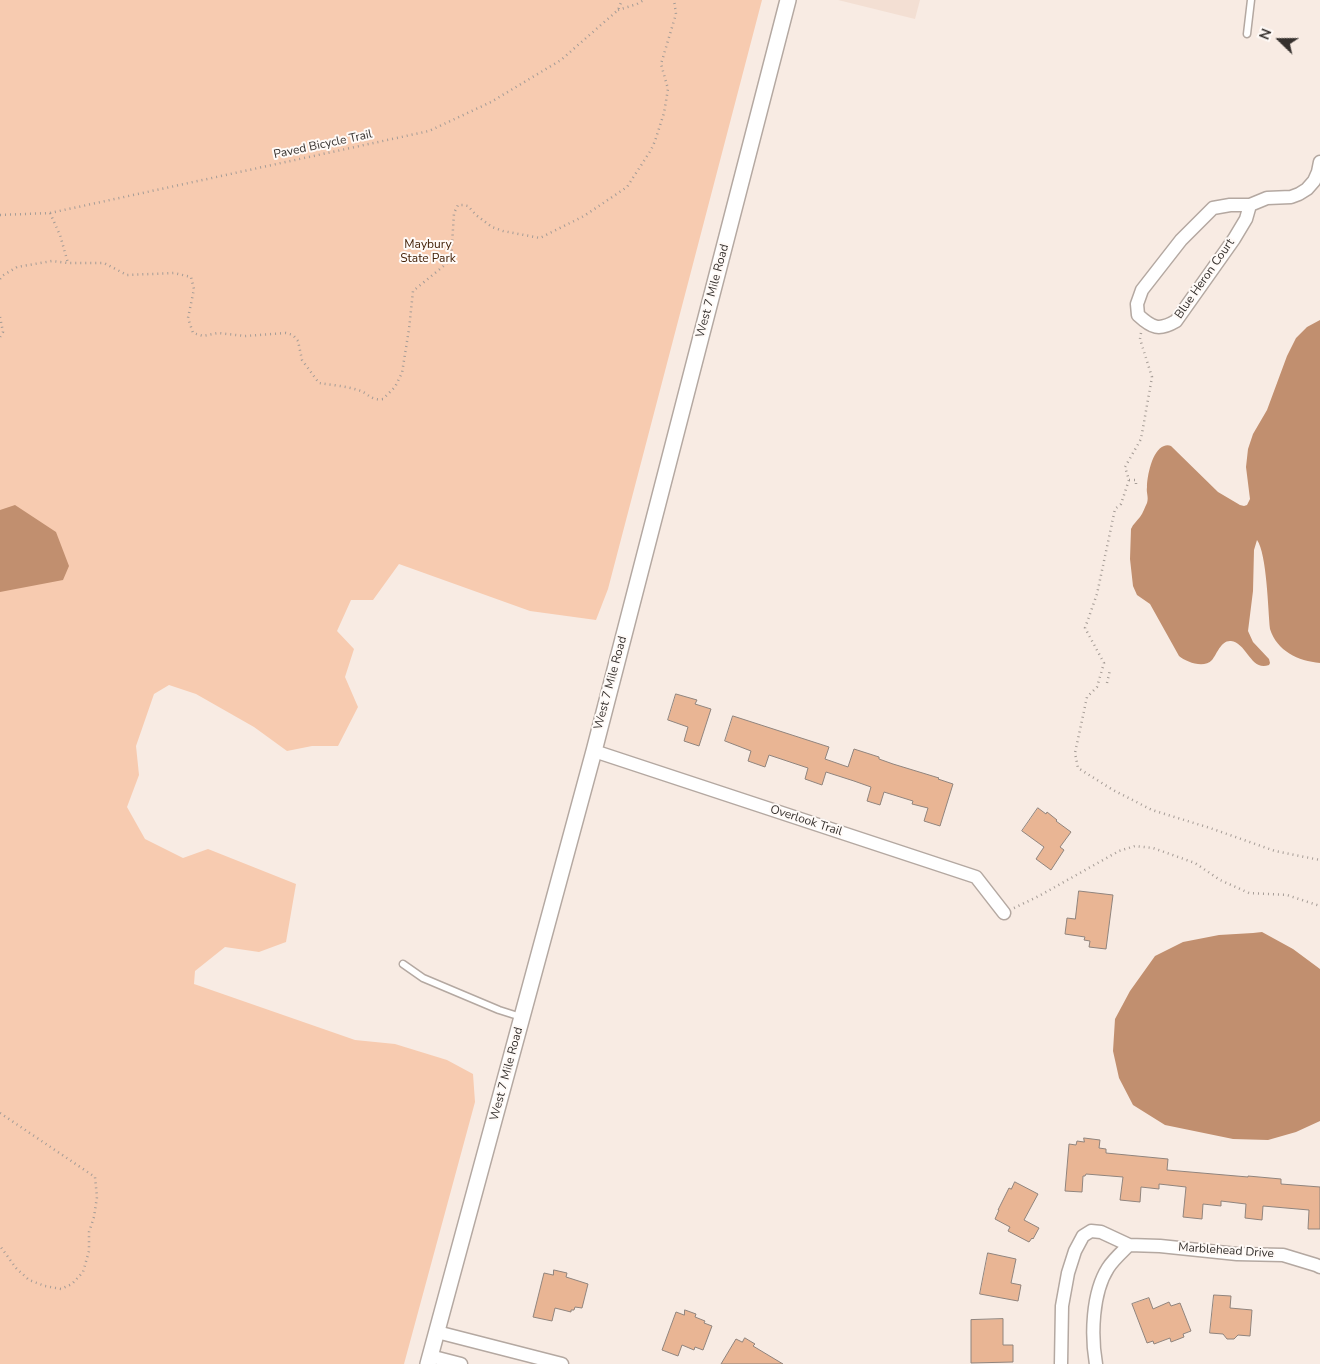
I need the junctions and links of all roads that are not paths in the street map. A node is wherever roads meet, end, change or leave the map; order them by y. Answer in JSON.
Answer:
{"nodes":[{"id":1,"x":788,"y":0,"type":"edge"},
{"id":2,"x":1251,"y":0,"type":"edge"},
{"id":3,"x":1247,"y":34,"type":"dead end"},
{"id":4,"x":1320,"y":162,"type":"edge"},
{"id":5,"x":1250,"y":205,"type":"junction"},
{"id":6,"x":594,"y":751,"type":"junction"},
{"id":7,"x":1004,"y":913,"type":"road end"},
{"id":8,"x":403,"y":964,"type":"dead end"},
{"id":9,"x":522,"y":1017,"type":"junction"},
{"id":10,"x":1129,"y":1246,"type":"junction"},
{"id":11,"x":1320,"y":1267,"type":"edge"},
{"id":12,"x":437,"y":1332,"type":"junction"},
{"id":13,"x":429,"y":1360,"type":"edge"},
{"id":14,"x":461,"y":1364,"type":"edge"},
{"id":15,"x":562,"y":1364,"type":"edge"},
{"id":16,"x":1061,"y":1364,"type":"edge"},
{"id":17,"x":1096,"y":1364,"type":"edge"}],
"edges":[{"from":1,"to":6,"type":"street","name":"West 7 Mile Road"},
{"from":2,"to":3,"type":"lane"},
{"from":4,"to":5,"type":"street","name":"Blue Heron Court"},
{"from":5,"to":5,"type":"street","name":"Blue Heron Court"},
{"from":6,"to":7,"type":"street","name":"Overlook Trail"},
{"from":6,"to":9,"type":"street","name":"West 7 Mile Road"},
{"from":8,"to":9,"type":"lane"},
{"from":9,"to":12,"type":"street","name":"West 7 Mile Road"},
{"from":10,"to":11,"type":"street","name":"Marblehead Drive"},
{"from":10,"to":16,"type":"street","name":"Marblehead Drive"},
{"from":10,"to":17,"type":"street"},
{"from":12,"to":13,"type":"street","name":"West 7 Mile Road"},
{"from":12,"to":15,"type":"street"},
{"from":13,"to":14,"type":"street"}]}
